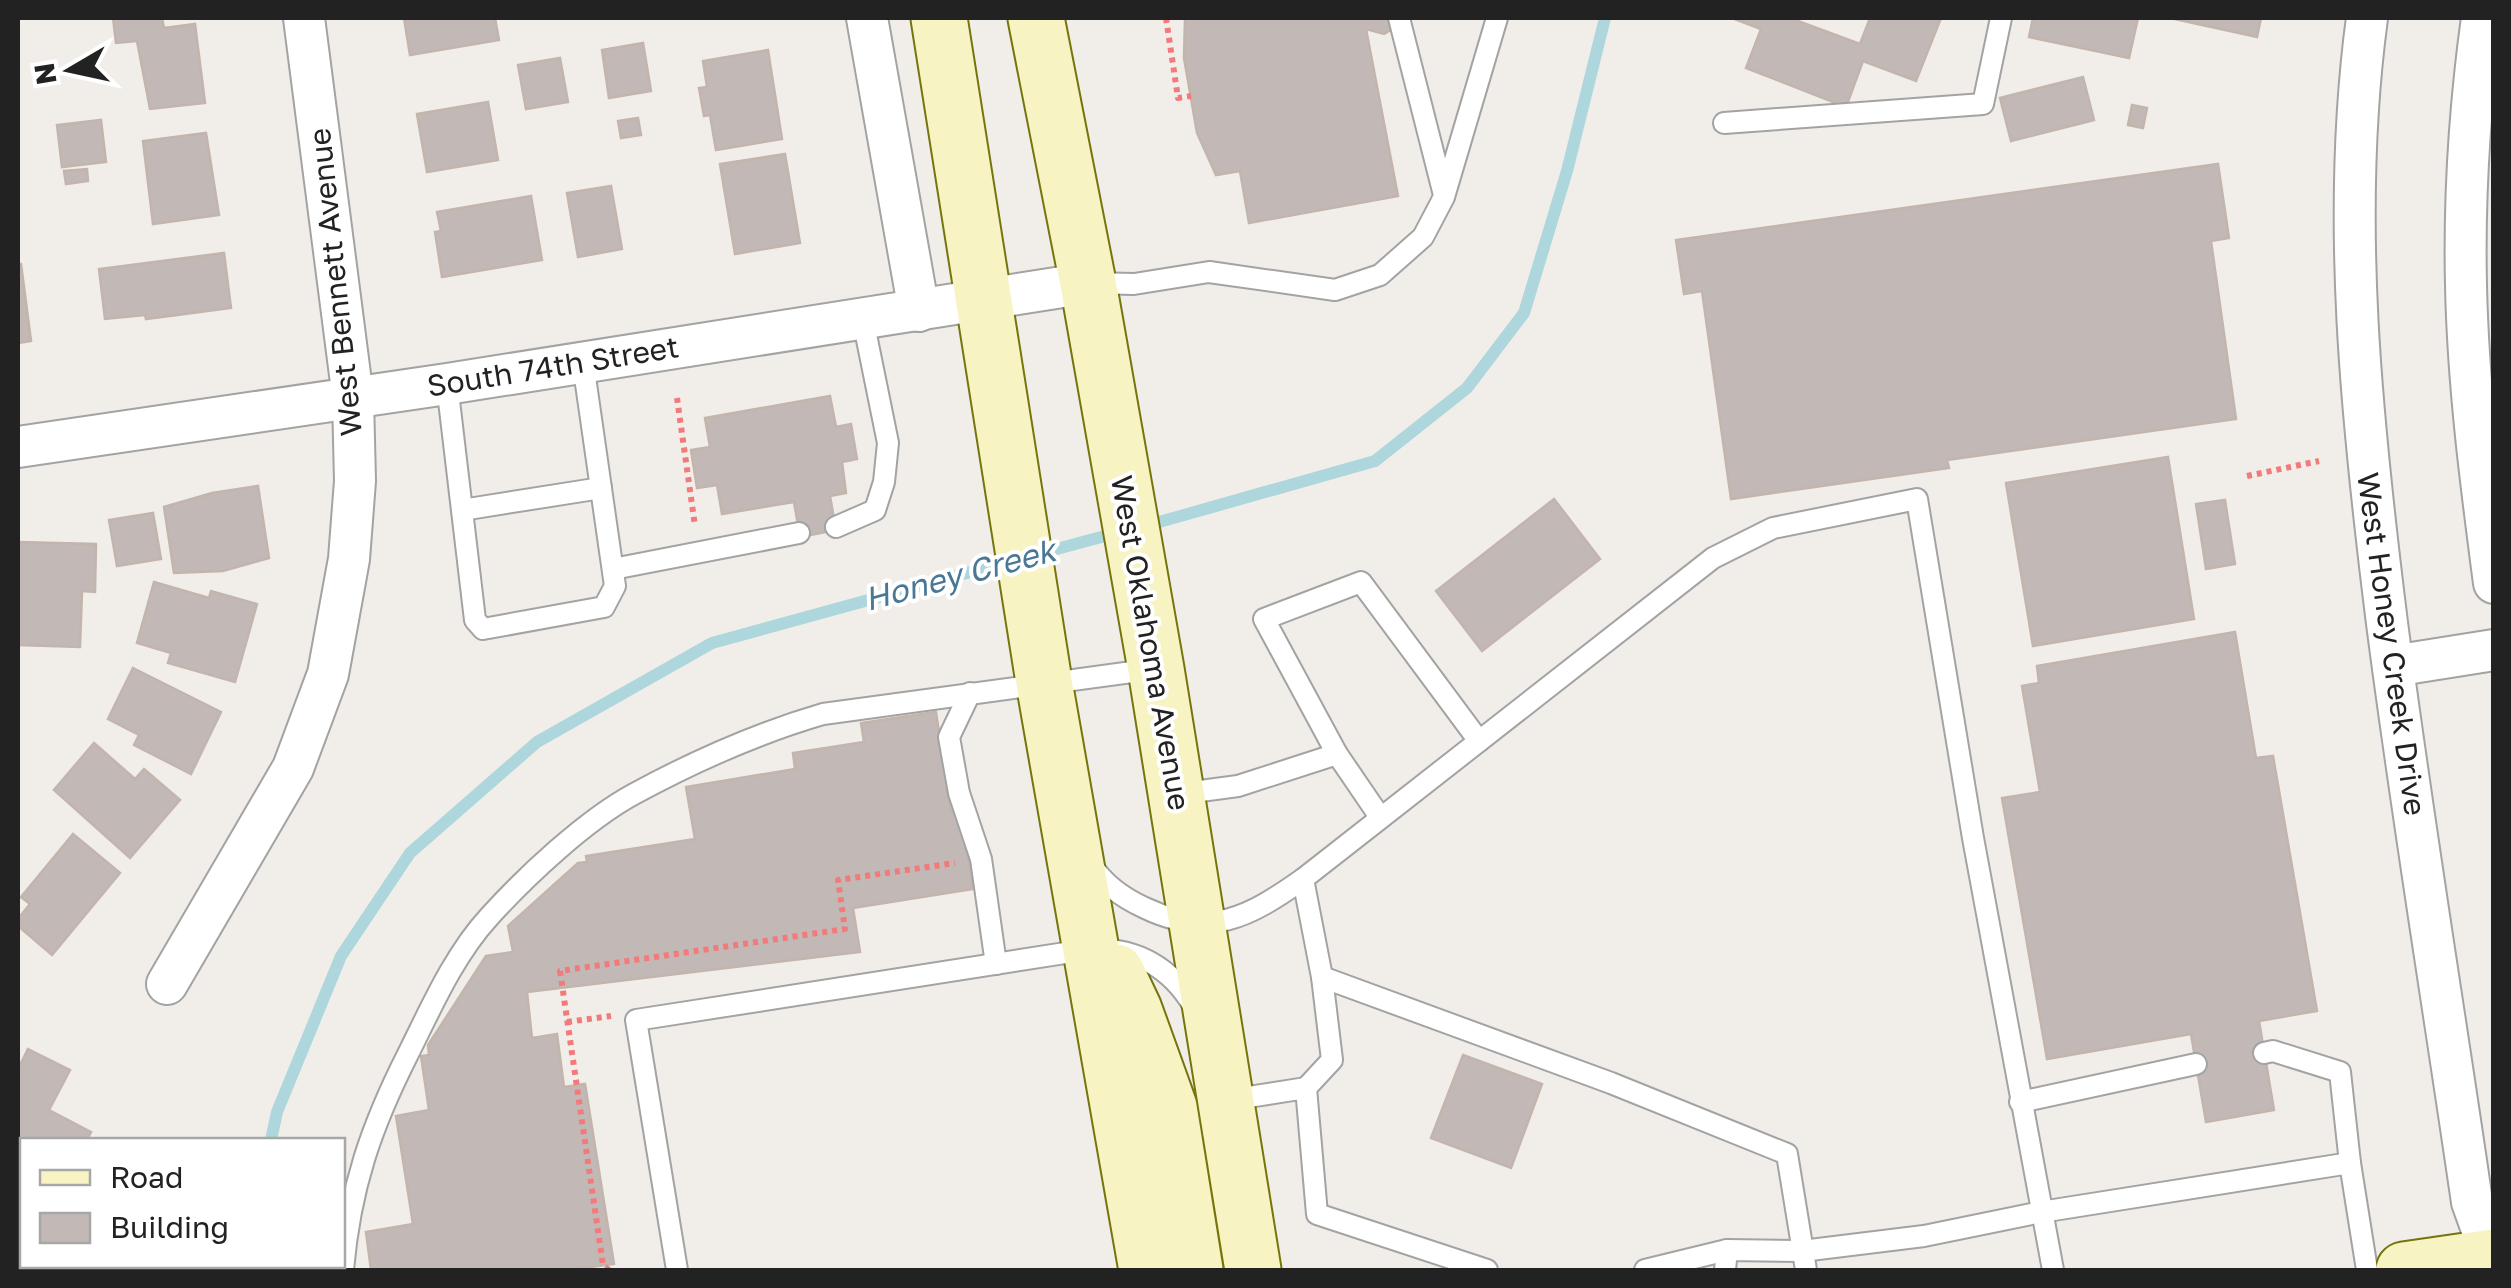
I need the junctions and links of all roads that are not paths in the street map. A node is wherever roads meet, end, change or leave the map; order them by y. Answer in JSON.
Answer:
{"nodes":[{"id":1,"x":304,"y":18,"type":"edge"},
{"id":2,"x":867,"y":18,"type":"edge"},
{"id":3,"x":939,"y":18,"type":"edge"},
{"id":4,"x":1036,"y":18,"type":"edge"},
{"id":5,"x":1399,"y":18,"type":"edge"},
{"id":6,"x":1497,"y":18,"type":"edge"},
{"id":7,"x":2001,"y":18,"type":"edge"},
{"id":8,"x":2366,"y":18,"type":"edge"},
{"id":9,"x":2482,"y":18,"type":"edge"},
{"id":10,"x":1724,"y":124,"type":"dead end"},
{"id":11,"x":1444,"y":198,"type":"junction"},
{"id":12,"x":1088,"y":283,"type":"junction"},
{"id":13,"x":986,"y":300,"type":"junction"},
{"id":14,"x":919,"y":311,"type":"junction"},
{"id":15,"x":863,"y":320,"type":"junction"},
{"id":16,"x":583,"y":363,"type":"junction"},
{"id":17,"x":447,"y":384,"type":"junction"},
{"id":18,"x":354,"y":398,"type":"junction"},
{"id":19,"x":18,"y":448,"type":"edge"},
{"id":20,"x":601,"y":488,"type":"junction"},
{"id":21,"x":462,"y":510,"type":"junction"},
{"id":22,"x":836,"y":526,"type":"dead end"},
{"id":23,"x":799,"y":533,"type":"dead end"},
{"id":24,"x":613,"y":569,"type":"junction"},
{"id":25,"x":2494,"y":583,"type":"edge"},
{"id":26,"x":2494,"y":650,"type":"edge"},
{"id":27,"x":1041,"y":660,"type":"junction"},
{"id":28,"x":2393,"y":666,"type":"junction"},
{"id":29,"x":1156,"y":668,"type":"junction"},
{"id":30,"x":970,"y":693,"type":"junction"},
{"id":31,"x":1479,"y":740,"type":"junction"},
{"id":32,"x":1337,"y":754,"type":"junction"},
{"id":33,"x":1176,"y":794,"type":"junction"},
{"id":34,"x":1067,"y":813,"type":"junction"},
{"id":35,"x":1380,"y":817,"type":"junction"},
{"id":36,"x":1304,"y":879,"type":"junction"},
{"id":37,"x":1196,"y":924,"type":"junction"},
{"id":38,"x":1098,"y":949,"type":"junction"},
{"id":39,"x":996,"y":964,"type":"junction"},
{"id":40,"x":1322,"y":978,"type":"junction"},
{"id":41,"x":168,"y":984,"type":"dead end"},
{"id":42,"x":2264,"y":1053,"type":"dead end"},
{"id":43,"x":2196,"y":1064,"type":"dead end"},
{"id":44,"x":1222,"y":1080,"type":"junction"},
{"id":45,"x":1306,"y":1088,"type":"junction"},
{"id":46,"x":2020,"y":1102,"type":"junction"},
{"id":47,"x":2350,"y":1163,"type":"junction"},
{"id":48,"x":2041,"y":1212,"type":"junction"},
{"id":49,"x":345,"y":1246,"type":"edge"},
{"id":50,"x":2492,"y":1259,"type":"edge"},
{"id":51,"x":1726,"y":1260,"type":"edge"},
{"id":52,"x":1804,"y":1261,"type":"edge"},
{"id":53,"x":671,"y":1270,"type":"edge"},
{"id":54,"x":1147,"y":1270,"type":"edge"},
{"id":55,"x":1195,"y":1270,"type":"edge"},
{"id":56,"x":1252,"y":1270,"type":"edge"},
{"id":57,"x":1487,"y":1270,"type":"edge"},
{"id":58,"x":1644,"y":1270,"type":"edge"},
{"id":59,"x":2053,"y":1270,"type":"edge"},
{"id":60,"x":2367,"y":1270,"type":"edge"},
{"id":61,"x":2404,"y":1270,"type":"edge"}],
"edges":[{"from":1,"to":18,"type":"street","name":"West Bennett Avenue"},
{"from":2,"to":14,"type":"street"},
{"from":3,"to":13,"type":"main road"},
{"from":4,"to":12,"type":"main road","name":"West Oklahoma Avenue"},
{"from":5,"to":11,"type":"lane"},
{"from":6,"to":11,"type":"lane"},
{"from":7,"to":10,"type":"lane"},
{"from":8,"to":28,"type":"street","name":"West Honey Creek Drive"},
{"from":9,"to":25,"type":"street"},
{"from":11,"to":12,"type":"lane"},
{"from":12,"to":13,"type":"street","name":"South 74th Street"},
{"from":12,"to":29,"type":"main road","name":"West Oklahoma Avenue"},
{"from":13,"to":14,"type":"street","name":"South 74th Street"},
{"from":13,"to":27,"type":"main road"},
{"from":14,"to":15,"type":"street","name":"South 74th Street"},
{"from":15,"to":16,"type":"street","name":"South 74th Street"},
{"from":15,"to":22,"type":"lane"},
{"from":16,"to":17,"type":"street","name":"South 74th Street"},
{"from":16,"to":20,"type":"lane"},
{"from":17,"to":18,"type":"street","name":"South 74th Street"},
{"from":17,"to":21,"type":"lane"},
{"from":18,"to":19,"type":"street","name":"South 74th Street"},
{"from":18,"to":41,"type":"street","name":"West Bennett Avenue"},
{"from":20,"to":21,"type":"lane"},
{"from":20,"to":24,"type":"lane"},
{"from":21,"to":24,"type":"lane"},
{"from":23,"to":24,"type":"lane"},
{"from":26,"to":28,"type":"street"},
{"from":27,"to":29,"type":"lane"},
{"from":27,"to":30,"type":"lane"},
{"from":27,"to":34,"type":"main road"},
{"from":28,"to":50,"type":"street","name":"West Honey Creek Drive"},
{"from":29,"to":33,"type":"main road","name":"West Oklahoma Avenue"},
{"from":30,"to":39,"type":"lane"},
{"from":30,"to":49,"type":"lane"},
{"from":31,"to":32,"type":"lane"},
{"from":31,"to":35,"type":"lane"},
{"from":31,"to":46,"type":"lane"},
{"from":32,"to":33,"type":"lane"},
{"from":32,"to":35,"type":"lane"},
{"from":33,"to":37,"type":"main road","name":"West Oklahoma Avenue"},
{"from":34,"to":37,"type":"lane"},
{"from":34,"to":38,"type":"main road"},
{"from":35,"to":36,"type":"lane"},
{"from":36,"to":37,"type":"lane"},
{"from":36,"to":40,"type":"lane"},
{"from":37,"to":44,"type":"main road","name":"West Oklahoma Avenue"},
{"from":38,"to":39,"type":"lane"},
{"from":38,"to":44,"type":"lane"},
{"from":38,"to":54,"type":"main road"},
{"from":38,"to":55,"type":"main road"},
{"from":39,"to":53,"type":"lane"},
{"from":40,"to":45,"type":"lane"},
{"from":40,"to":52,"type":"lane"},
{"from":42,"to":47,"type":"lane"},
{"from":43,"to":46,"type":"lane"},
{"from":44,"to":45,"type":"lane"},
{"from":44,"to":56,"type":"main road","name":"West Oklahoma Avenue"},
{"from":45,"to":57,"type":"lane"},
{"from":46,"to":48,"type":"lane"},
{"from":47,"to":48,"type":"lane"},
{"from":47,"to":60,"type":"lane"},
{"from":48,"to":52,"type":"lane"},
{"from":48,"to":59,"type":"lane"},
{"from":50,"to":61,"type":"main road"},
{"from":51,"to":52,"type":"lane"},
{"from":51,"to":58,"type":"lane"}]}
